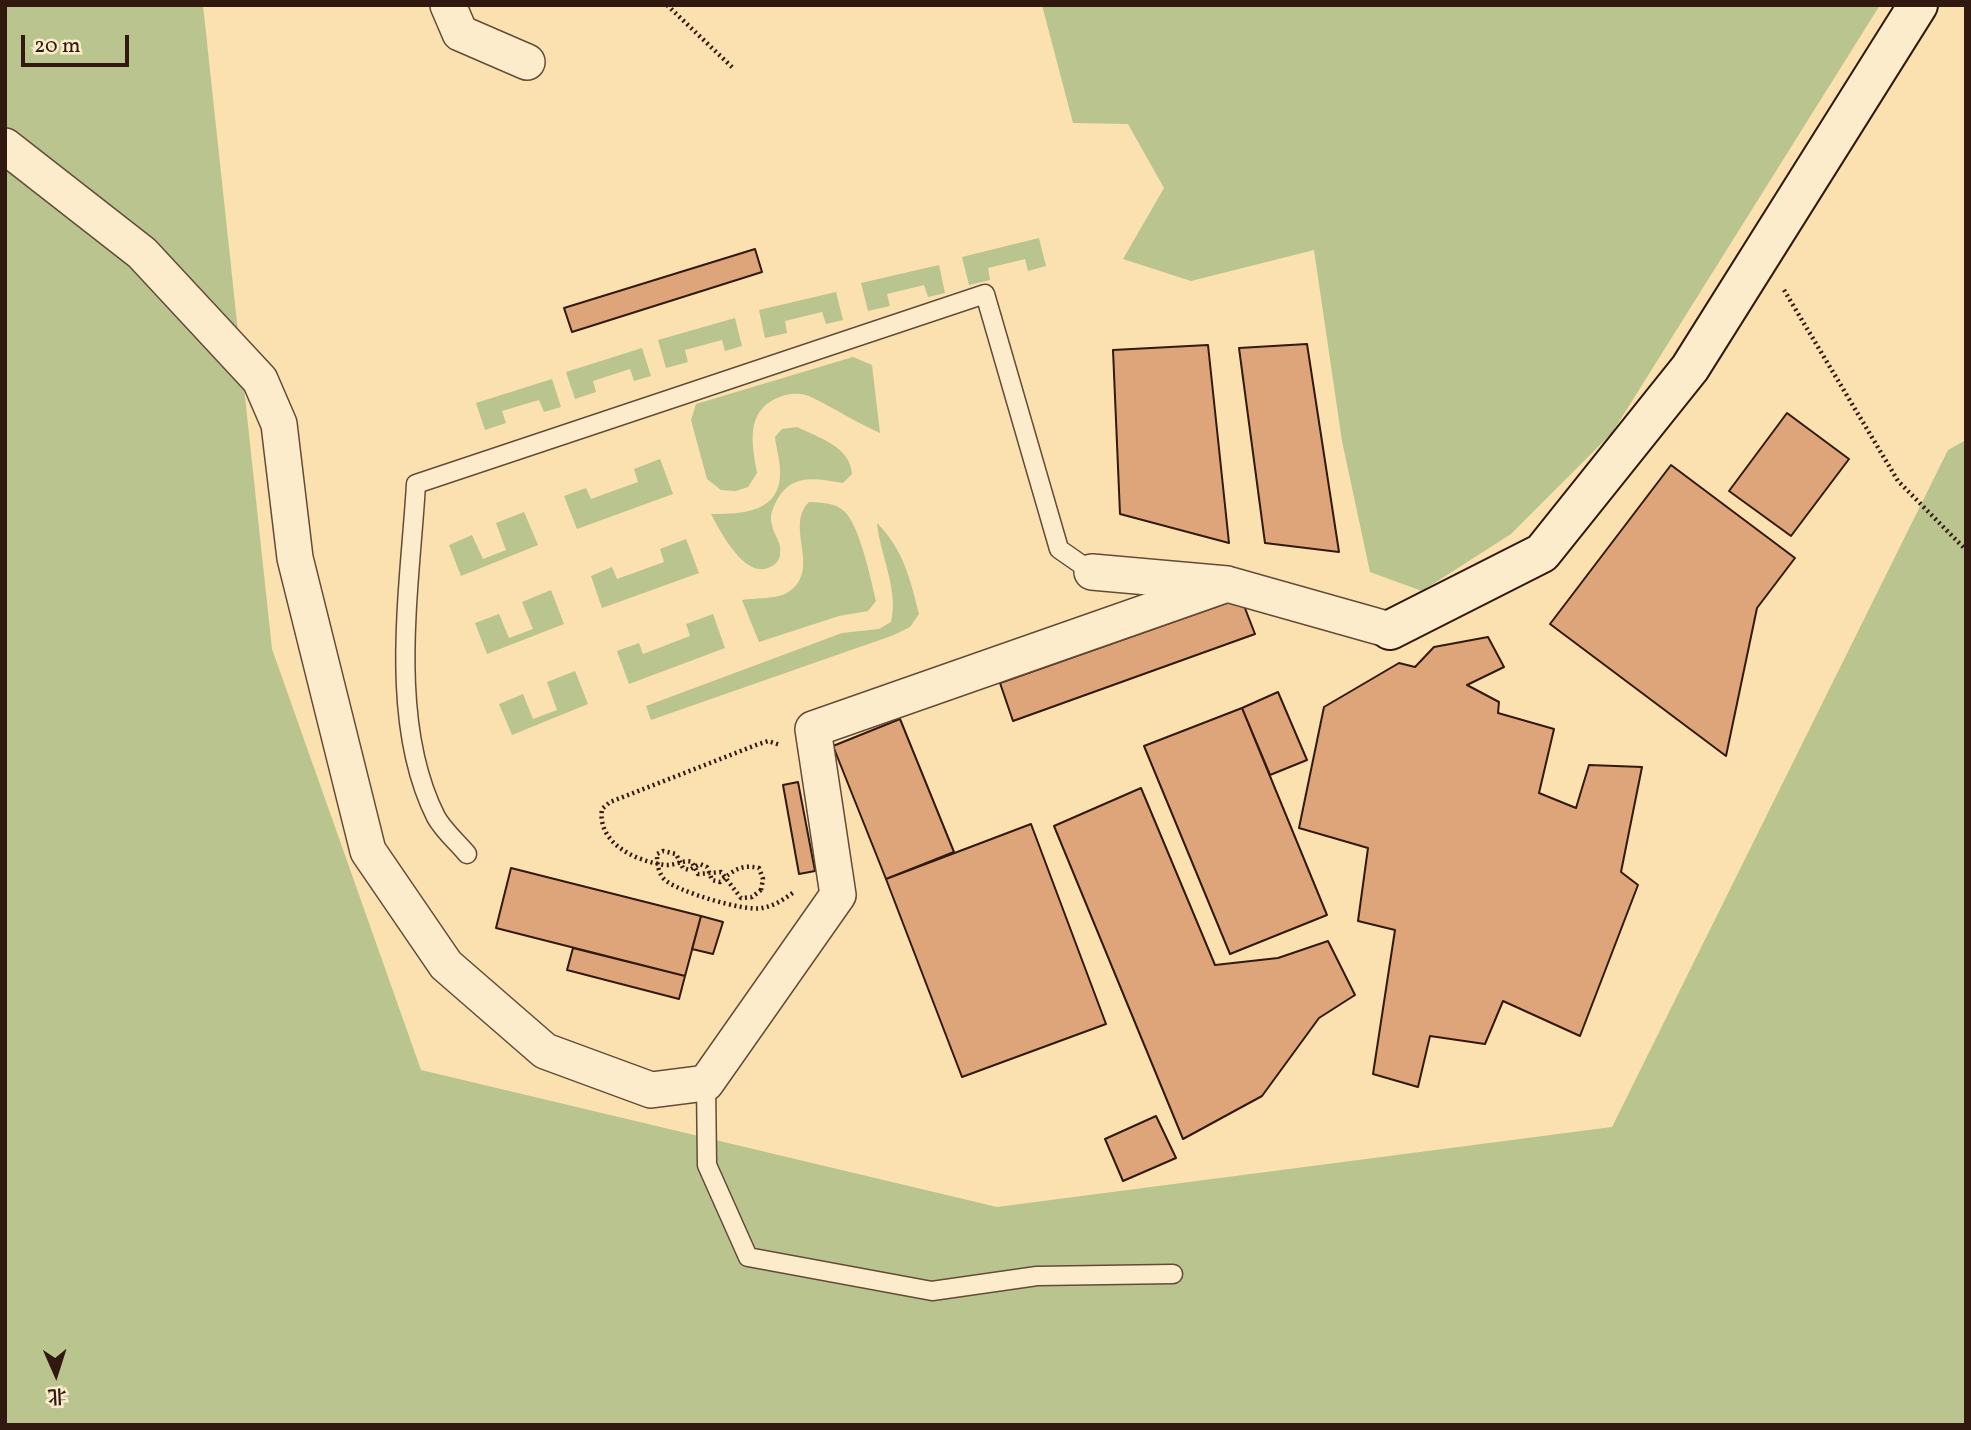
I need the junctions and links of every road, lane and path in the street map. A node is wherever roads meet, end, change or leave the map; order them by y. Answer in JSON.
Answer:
{"nodes":[{"id":1,"x":448,"y":5,"type":"edge"},
{"id":2,"x":667,"y":5,"type":"edge"},
{"id":3,"x":1917,"y":5,"type":"edge"},
{"id":4,"x":527,"y":62,"type":"dead end"},
{"id":5,"x":733,"y":68,"type":"dead end"},
{"id":6,"x":5,"y":146,"type":"edge"},
{"id":7,"x":1762,"y":254,"type":"junction"},
{"id":8,"x":1966,"y":550,"type":"edge"},
{"id":9,"x":1092,"y":572,"type":"joint"},
{"id":10,"x":1227,"y":584,"type":"junction"},
{"id":11,"x":1390,"y":630,"type":"joint"},
{"id":12,"x":785,"y":758,"type":"dead end"},
{"id":13,"x":467,"y":854,"type":"dead end"},
{"id":14,"x":657,"y":863,"type":"junction"},
{"id":15,"x":800,"y":886,"type":"dead end"},
{"id":16,"x":706,"y":1083,"type":"junction"},
{"id":17,"x":1173,"y":1274,"type":"dead end"}],
"edges":[{"from":1,"to":4,"type":"street"},
{"from":2,"to":5,"type":"path"},
{"from":3,"to":7,"type":"street"},
{"from":6,"to":16,"type":"street"},
{"from":7,"to":8,"type":"path"},
{"from":7,"to":11,"type":"street"},
{"from":9,"to":10,"type":"street"},
{"from":9,"to":13,"type":"lane"},
{"from":10,"to":11,"type":"street"},
{"from":10,"to":16,"type":"street"},
{"from":12,"to":14,"type":"path"},
{"from":14,"to":14,"type":"path"},
{"from":14,"to":15,"type":"path"},
{"from":16,"to":17,"type":"lane"}]}
